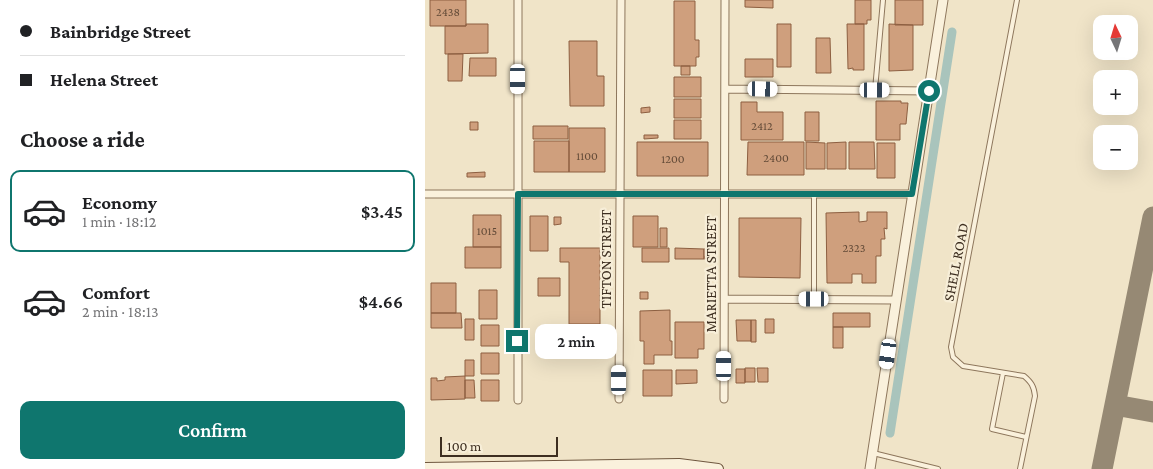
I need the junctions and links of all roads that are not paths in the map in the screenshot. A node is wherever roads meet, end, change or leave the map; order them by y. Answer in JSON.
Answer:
{"nodes":[{"id":1,"x":518,"y":0,"type":"edge"},
{"id":2,"x":621,"y":0,"type":"edge"},
{"id":3,"x":725,"y":0,"type":"edge"},
{"id":4,"x":883,"y":0,"type":"edge"},
{"id":5,"x":1017,"y":0,"type":"edge"},
{"id":6,"x":944,"y":1,"type":"edge"},
{"id":7,"x":725,"y":89,"type":"junction"},
{"id":8,"x":875,"y":90,"type":"junction"},
{"id":9,"x":929,"y":91,"type":"junction"},
{"id":10,"x":425,"y":194,"type":"edge"},
{"id":11,"x":518,"y":194,"type":"junction"},
{"id":12,"x":620,"y":194,"type":"junction"},
{"id":13,"x":725,"y":194,"type":"junction"},
{"id":14,"x":814,"y":194,"type":"junction"},
{"id":15,"x":912,"y":194,"type":"junction"},
{"id":16,"x":725,"y":299,"type":"junction"},
{"id":17,"x":814,"y":299,"type":"junction"},
{"id":18,"x":895,"y":300,"type":"junction"},
{"id":19,"x":1003,"y":373,"type":"junction"},
{"id":20,"x":619,"y":399,"type":"dead end"},
{"id":21,"x":724,"y":399,"type":"dead end"},
{"id":22,"x":517,"y":400,"type":"dead end"},
{"id":23,"x":1026,"y":437,"type":"junction"},
{"id":24,"x":873,"y":453,"type":"junction"},
{"id":25,"x":425,"y":468,"type":"edge"},
{"id":26,"x":718,"y":469,"type":"edge"},
{"id":27,"x":862,"y":469,"type":"edge"},
{"id":28,"x":870,"y":469,"type":"edge"},
{"id":29,"x":938,"y":469,"type":"edge"},
{"id":30,"x":1020,"y":469,"type":"edge"}],
"edges":[{"from":1,"to":11,"type":"street"},
{"from":2,"to":12,"type":"street","name":"TIFTON STREET"},
{"from":3,"to":7,"type":"street","name":"MARIETTA STREET"},
{"from":4,"to":8,"type":"lane"},
{"from":5,"to":19,"type":"lane","name":"SHELL ROAD"},
{"from":6,"to":9,"type":"street"},
{"from":7,"to":8,"type":"street"},
{"from":7,"to":13,"type":"street","name":"MARIETTA STREET"},
{"from":8,"to":9,"type":"street"},
{"from":9,"to":15,"type":"street"},
{"from":10,"to":11,"type":"street"},
{"from":11,"to":12,"type":"street"},
{"from":11,"to":22,"type":"street"},
{"from":12,"to":13,"type":"street"},
{"from":12,"to":20,"type":"street","name":"TIFTON STREET"},
{"from":13,"to":14,"type":"street"},
{"from":13,"to":16,"type":"street","name":"MARIETTA STREET"},
{"from":14,"to":15,"type":"street"},
{"from":14,"to":17,"type":"lane"},
{"from":15,"to":18,"type":"street"},
{"from":16,"to":17,"type":"street"},
{"from":16,"to":21,"type":"street","name":"MARIETTA STREET"},
{"from":17,"to":18,"type":"street"},
{"from":18,"to":24,"type":"street"},
{"from":19,"to":23,"type":"lane","name":"SHELL ROAD"},
{"from":19,"to":23,"type":"lane"},
{"from":23,"to":30,"type":"lane","name":"SHELL ROAD"},
{"from":24,"to":27,"type":"street"},
{"from":24,"to":28,"type":"street"},
{"from":24,"to":29,"type":"lane"},
{"from":25,"to":26,"type":"main road"}]}
